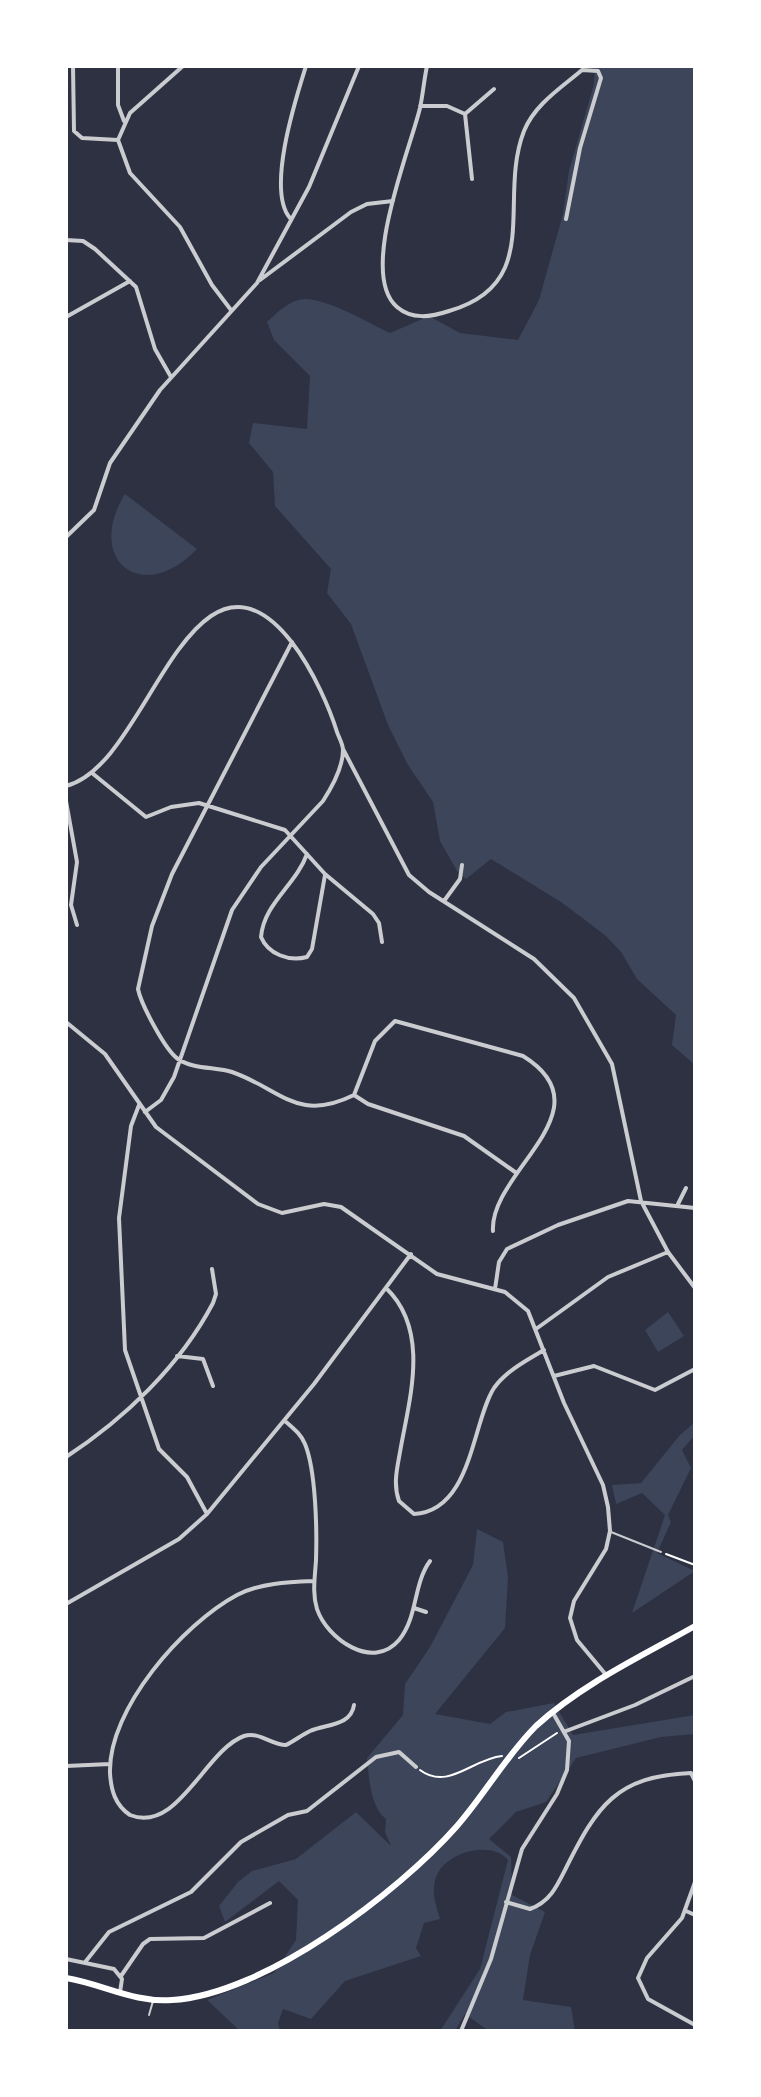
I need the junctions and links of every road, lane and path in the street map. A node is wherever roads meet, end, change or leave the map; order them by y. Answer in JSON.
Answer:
{"nodes":[{"id":1,"x":73,"y":66,"type":"edge"},
{"id":2,"x":118,"y":66,"type":"edge"},
{"id":3,"x":183,"y":66,"type":"edge"},
{"id":4,"x":306,"y":66,"type":"edge"},
{"id":5,"x":359,"y":66,"type":"edge"},
{"id":6,"x":427,"y":66,"type":"edge"},
{"id":7,"x":494,"y":89,"type":"dead end"},
{"id":8,"x":420,"y":106,"type":"junction"},
{"id":9,"x":465,"y":114,"type":"junction"},
{"id":10,"x":124,"y":121,"type":"junction"},
{"id":11,"x":118,"y":140,"type":"junction"},
{"id":12,"x":472,"y":179,"type":"dead end"},
{"id":13,"x":393,"y":201,"type":"junction"},
{"id":14,"x":290,"y":218,"type":"junction"},
{"id":15,"x":566,"y":219,"type":"dead end"},
{"id":16,"x":66,"y":240,"type":"edge"},
{"id":17,"x":130,"y":281,"type":"junction"},
{"id":18,"x":257,"y":283,"type":"junction"},
{"id":19,"x":231,"y":310,"type":"junction"},
{"id":20,"x":66,"y":317,"type":"edge"},
{"id":21,"x":171,"y":377,"type":"junction"},
{"id":22,"x":66,"y":537,"type":"edge"},
{"id":23,"x":292,"y":642,"type":"junction"},
{"id":24,"x":343,"y":749,"type":"junction"},
{"id":25,"x":92,"y":773,"type":"junction"},
{"id":26,"x":66,"y":786,"type":"edge"},
{"id":27,"x":66,"y":801,"type":"edge"},
{"id":28,"x":206,"y":805,"type":"junction"},
{"id":29,"x":292,"y":836,"type":"junction"},
{"id":30,"x":307,"y":854,"type":"junction"},
{"id":31,"x":462,"y":865,"type":"dead end"},
{"id":32,"x":325,"y":874,"type":"junction"},
{"id":33,"x":444,"y":901,"type":"junction"},
{"id":34,"x":77,"y":925,"type":"dead end"},
{"id":35,"x":382,"y":942,"type":"dead end"},
{"id":36,"x":66,"y":1022,"type":"edge"},
{"id":37,"x":179,"y":1060,"type":"junction"},
{"id":38,"x":354,"y":1095,"type":"junction"},
{"id":39,"x":139,"y":1105,"type":"junction"},
{"id":40,"x":145,"y":1112,"type":"junction"},
{"id":41,"x":515,"y":1172,"type":"junction"},
{"id":42,"x":686,"y":1188,"type":"dead end"},
{"id":43,"x":641,"y":1201,"type":"junction"},
{"id":44,"x":678,"y":1204,"type":"junction"},
{"id":45,"x":695,"y":1208,"type":"edge"},
{"id":46,"x":493,"y":1231,"type":"dead end"},
{"id":47,"x":668,"y":1252,"type":"junction"},
{"id":48,"x":411,"y":1254,"type":"junction"},
{"id":49,"x":212,"y":1269,"type":"dead end"},
{"id":50,"x":386,"y":1288,"type":"junction"},
{"id":51,"x":695,"y":1288,"type":"edge"},
{"id":52,"x":495,"y":1289,"type":"junction"},
{"id":53,"x":536,"y":1329,"type":"junction"},
{"id":54,"x":544,"y":1350,"type":"junction"},
{"id":55,"x":177,"y":1356,"type":"junction"},
{"id":56,"x":695,"y":1369,"type":"edge"},
{"id":57,"x":554,"y":1376,"type":"junction"},
{"id":58,"x":213,"y":1386,"type":"dead end"},
{"id":59,"x":142,"y":1396,"type":"junction"},
{"id":60,"x":285,"y":1421,"type":"junction"},
{"id":61,"x":66,"y":1457,"type":"edge"},
{"id":62,"x":207,"y":1514,"type":"junction"},
{"id":63,"x":610,"y":1531,"type":"junction"},
{"id":64,"x":661,"y":1552,"type":"joint"},
{"id":65,"x":430,"y":1561,"type":"dead end"},
{"id":66,"x":695,"y":1565,"type":"edge"},
{"id":67,"x":314,"y":1581,"type":"junction"},
{"id":68,"x":66,"y":1604,"type":"edge"},
{"id":69,"x":414,"y":1608,"type":"junction"},
{"id":70,"x":426,"y":1612,"type":"dead end"},
{"id":71,"x":695,"y":1626,"type":"edge"},
{"id":72,"x":607,"y":1676,"type":"junction"},
{"id":73,"x":695,"y":1676,"type":"edge"},
{"id":74,"x":354,"y":1705,"type":"dead end"},
{"id":75,"x":553,"y":1713,"type":"junction"},
{"id":76,"x":564,"y":1730,"type":"junction"},
{"id":77,"x":503,"y":1756,"type":"dead end"},
{"id":78,"x":516,"y":1758,"type":"dead end"},
{"id":79,"x":110,"y":1764,"type":"junction"},
{"id":80,"x":69,"y":1767,"type":"edge"},
{"id":81,"x":416,"y":1767,"type":"joint"},
{"id":82,"x":695,"y":1781,"type":"edge"},
{"id":83,"x":695,"y":1882,"type":"edge"},
{"id":84,"x":506,"y":1902,"type":"junction"},
{"id":85,"x":270,"y":1903,"type":"dead end"},
{"id":86,"x":686,"y":1911,"type":"junction"},
{"id":87,"x":695,"y":1915,"type":"edge"},
{"id":88,"x":66,"y":1959,"type":"edge"},
{"id":89,"x":86,"y":1961,"type":"junction"},
{"id":90,"x":121,"y":1976,"type":"junction"},
{"id":91,"x":66,"y":1978,"type":"edge"},
{"id":92,"x":119,"y":1994,"type":"junction"},
{"id":93,"x":153,"y":2000,"type":"junction"},
{"id":94,"x":149,"y":2015,"type":"dead end"},
{"id":95,"x":695,"y":2025,"type":"edge"},
{"id":96,"x":461,"y":2031,"type":"edge"}],
"edges":[{"from":1,"to":11,"type":"street"},
{"from":2,"to":10,"type":"street"},
{"from":3,"to":10,"type":"street"},
{"from":4,"to":14,"type":"street"},
{"from":5,"to":14,"type":"street"},
{"from":6,"to":8,"type":"street"},
{"from":7,"to":9,"type":"street"},
{"from":8,"to":9,"type":"street"},
{"from":8,"to":13,"type":"street"},
{"from":9,"to":12,"type":"street"},
{"from":10,"to":11,"type":"street"},
{"from":11,"to":19,"type":"street"},
{"from":13,"to":15,"type":"street"},
{"from":13,"to":18,"type":"street"},
{"from":14,"to":18,"type":"street"},
{"from":16,"to":17,"type":"street"},
{"from":17,"to":20,"type":"street"},
{"from":17,"to":21,"type":"street"},
{"from":18,"to":19,"type":"street"},
{"from":19,"to":21,"type":"street"},
{"from":21,"to":22,"type":"street"},
{"from":23,"to":24,"type":"street"},
{"from":23,"to":25,"type":"street"},
{"from":23,"to":28,"type":"street"},
{"from":24,"to":29,"type":"street"},
{"from":24,"to":33,"type":"street"},
{"from":25,"to":26,"type":"street"},
{"from":25,"to":28,"type":"street"},
{"from":27,"to":34,"type":"street"},
{"from":28,"to":29,"type":"street"},
{"from":28,"to":37,"type":"street"},
{"from":29,"to":30,"type":"street"},
{"from":29,"to":37,"type":"street"},
{"from":30,"to":32,"type":"street"},
{"from":30,"to":32,"type":"street"},
{"from":31,"to":33,"type":"street"},
{"from":32,"to":35,"type":"street"},
{"from":33,"to":43,"type":"street"},
{"from":36,"to":39,"type":"street"},
{"from":37,"to":38,"type":"street"},
{"from":37,"to":40,"type":"street"},
{"from":38,"to":41,"type":"street"},
{"from":38,"to":41,"type":"street"},
{"from":39,"to":40,"type":"street"},
{"from":39,"to":59,"type":"street"},
{"from":40,"to":48,"type":"street"},
{"from":41,"to":46,"type":"street"},
{"from":42,"to":44,"type":"street"},
{"from":43,"to":44,"type":"street"},
{"from":43,"to":47,"type":"street"},
{"from":43,"to":52,"type":"street"},
{"from":44,"to":45,"type":"street"},
{"from":47,"to":51,"type":"street"},
{"from":47,"to":53,"type":"street"},
{"from":48,"to":50,"type":"street"},
{"from":48,"to":52,"type":"street"},
{"from":49,"to":55,"type":"street"},
{"from":50,"to":54,"type":"street"},
{"from":50,"to":60,"type":"street"},
{"from":52,"to":53,"type":"street"},
{"from":53,"to":54,"type":"street"},
{"from":54,"to":57,"type":"street"},
{"from":55,"to":58,"type":"street"},
{"from":55,"to":59,"type":"street"},
{"from":56,"to":57,"type":"street"},
{"from":57,"to":63,"type":"street"},
{"from":59,"to":61,"type":"street"},
{"from":59,"to":62,"type":"street"},
{"from":60,"to":62,"type":"street"},
{"from":60,"to":67,"type":"street"},
{"from":62,"to":68,"type":"street"},
{"from":63,"to":64,"type":"lane"},
{"from":63,"to":72,"type":"street"},
{"from":64,"to":66,"type":"path"},
{"from":65,"to":69,"type":"street"},
{"from":67,"to":69,"type":"street"},
{"from":67,"to":79,"type":"street"},
{"from":69,"to":70,"type":"street"},
{"from":71,"to":72,"type":"main road"},
{"from":72,"to":75,"type":"main road"},
{"from":73,"to":76,"type":"street"},
{"from":74,"to":79,"type":"street"},
{"from":75,"to":76,"type":"street"},
{"from":75,"to":93,"type":"main road"},
{"from":76,"to":78,"type":"path"},
{"from":76,"to":84,"type":"street"},
{"from":77,"to":81,"type":"path"},
{"from":79,"to":80,"type":"street"},
{"from":81,"to":89,"type":"street"},
{"from":82,"to":84,"type":"street"},
{"from":83,"to":86,"type":"street"},
{"from":84,"to":96,"type":"street"},
{"from":85,"to":90,"type":"street"},
{"from":86,"to":87,"type":"street"},
{"from":86,"to":95,"type":"street"},
{"from":88,"to":89,"type":"street"},
{"from":89,"to":90,"type":"street"},
{"from":90,"to":92,"type":"street"},
{"from":91,"to":92,"type":"main road"},
{"from":92,"to":93,"type":"main road"},
{"from":93,"to":94,"type":"lane"}]}
